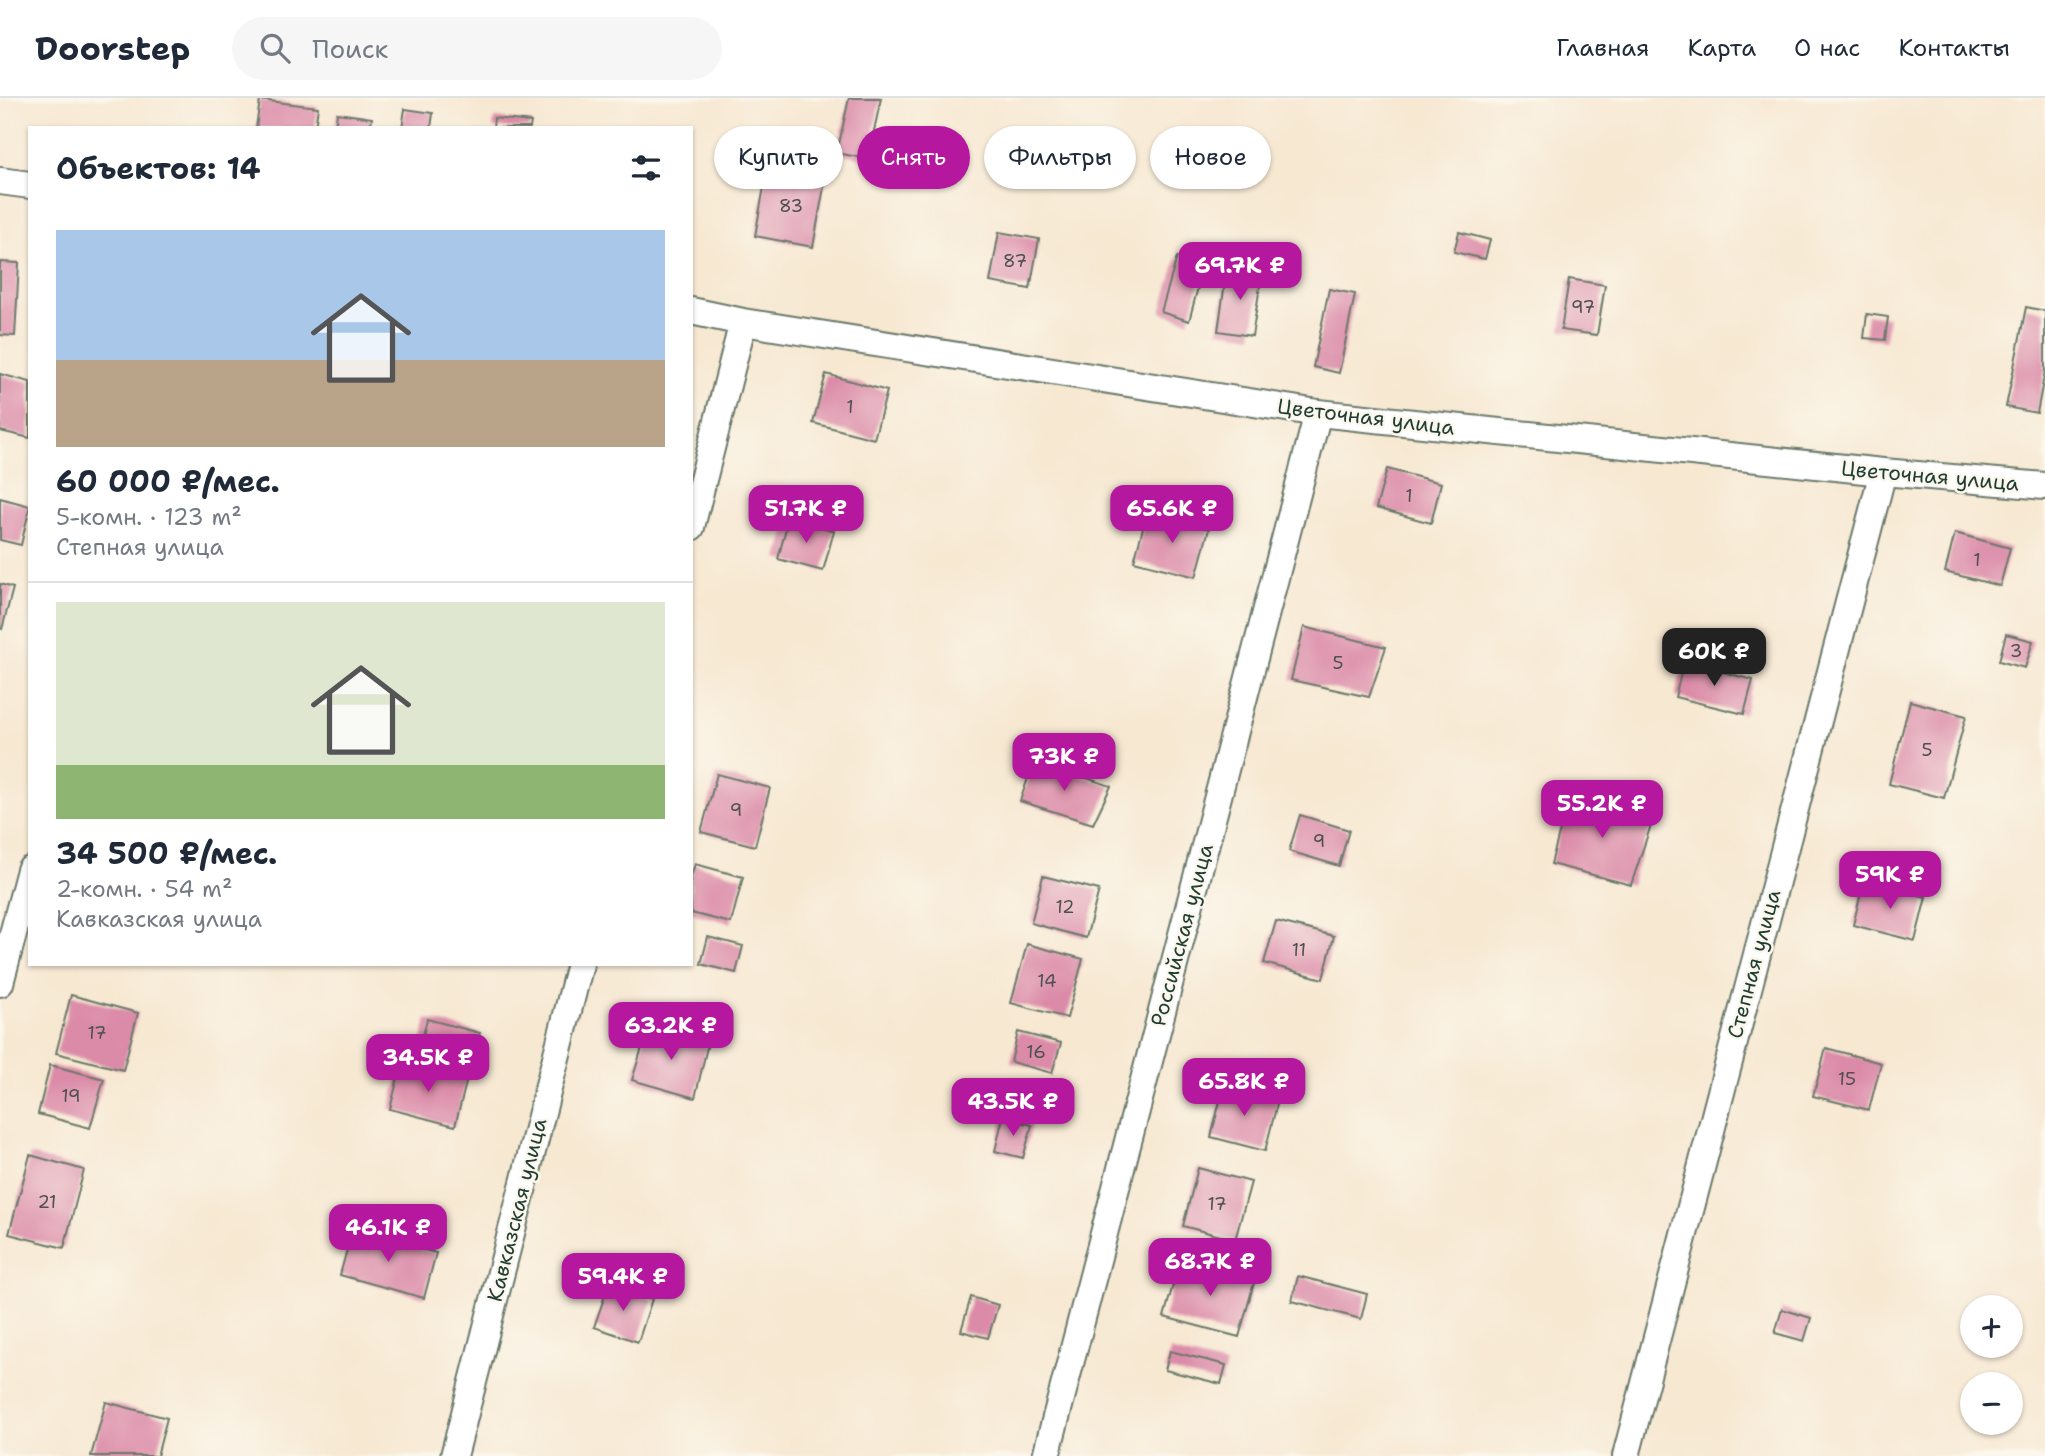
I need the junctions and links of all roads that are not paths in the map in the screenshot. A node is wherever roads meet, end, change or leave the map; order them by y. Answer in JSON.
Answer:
{"nodes":[{"id":1,"x":0,"y":181,"type":"edge"},
{"id":2,"x":28,"y":185,"type":"edge"},
{"id":3,"x":693,"y":311,"type":"edge"},
{"id":4,"x":744,"y":322,"type":"junction"},
{"id":5,"x":1318,"y":414,"type":"junction"},
{"id":6,"x":1883,"y":472,"type":"junction"},
{"id":7,"x":2045,"y":486,"type":"edge"},
{"id":8,"x":693,"y":519,"type":"edge"},
{"id":9,"x":28,"y":878,"type":"edge"},
{"id":10,"x":579,"y":966,"type":"edge"},
{"id":11,"x":0,"y":983,"type":"edge"},
{"id":12,"x":454,"y":1456,"type":"edge"},
{"id":13,"x":1046,"y":1456,"type":"edge"},
{"id":14,"x":1626,"y":1456,"type":"edge"}],
"edges":[{"from":1,"to":2,"type":"street"},
{"from":3,"to":4,"type":"street","name":"Цветочная улица"},
{"from":4,"to":5,"type":"street","name":"Цветочная улица"},
{"from":4,"to":8,"type":"street"},
{"from":5,"to":6,"type":"street","name":"Цветочная улица"},
{"from":5,"to":13,"type":"street","name":"Российская улица"},
{"from":6,"to":7,"type":"street","name":"Цветочная улица"},
{"from":6,"to":14,"type":"street","name":"Степная улица"},
{"from":9,"to":11,"type":"street"},
{"from":10,"to":12,"type":"street","name":"Кавказская улица"}]}
